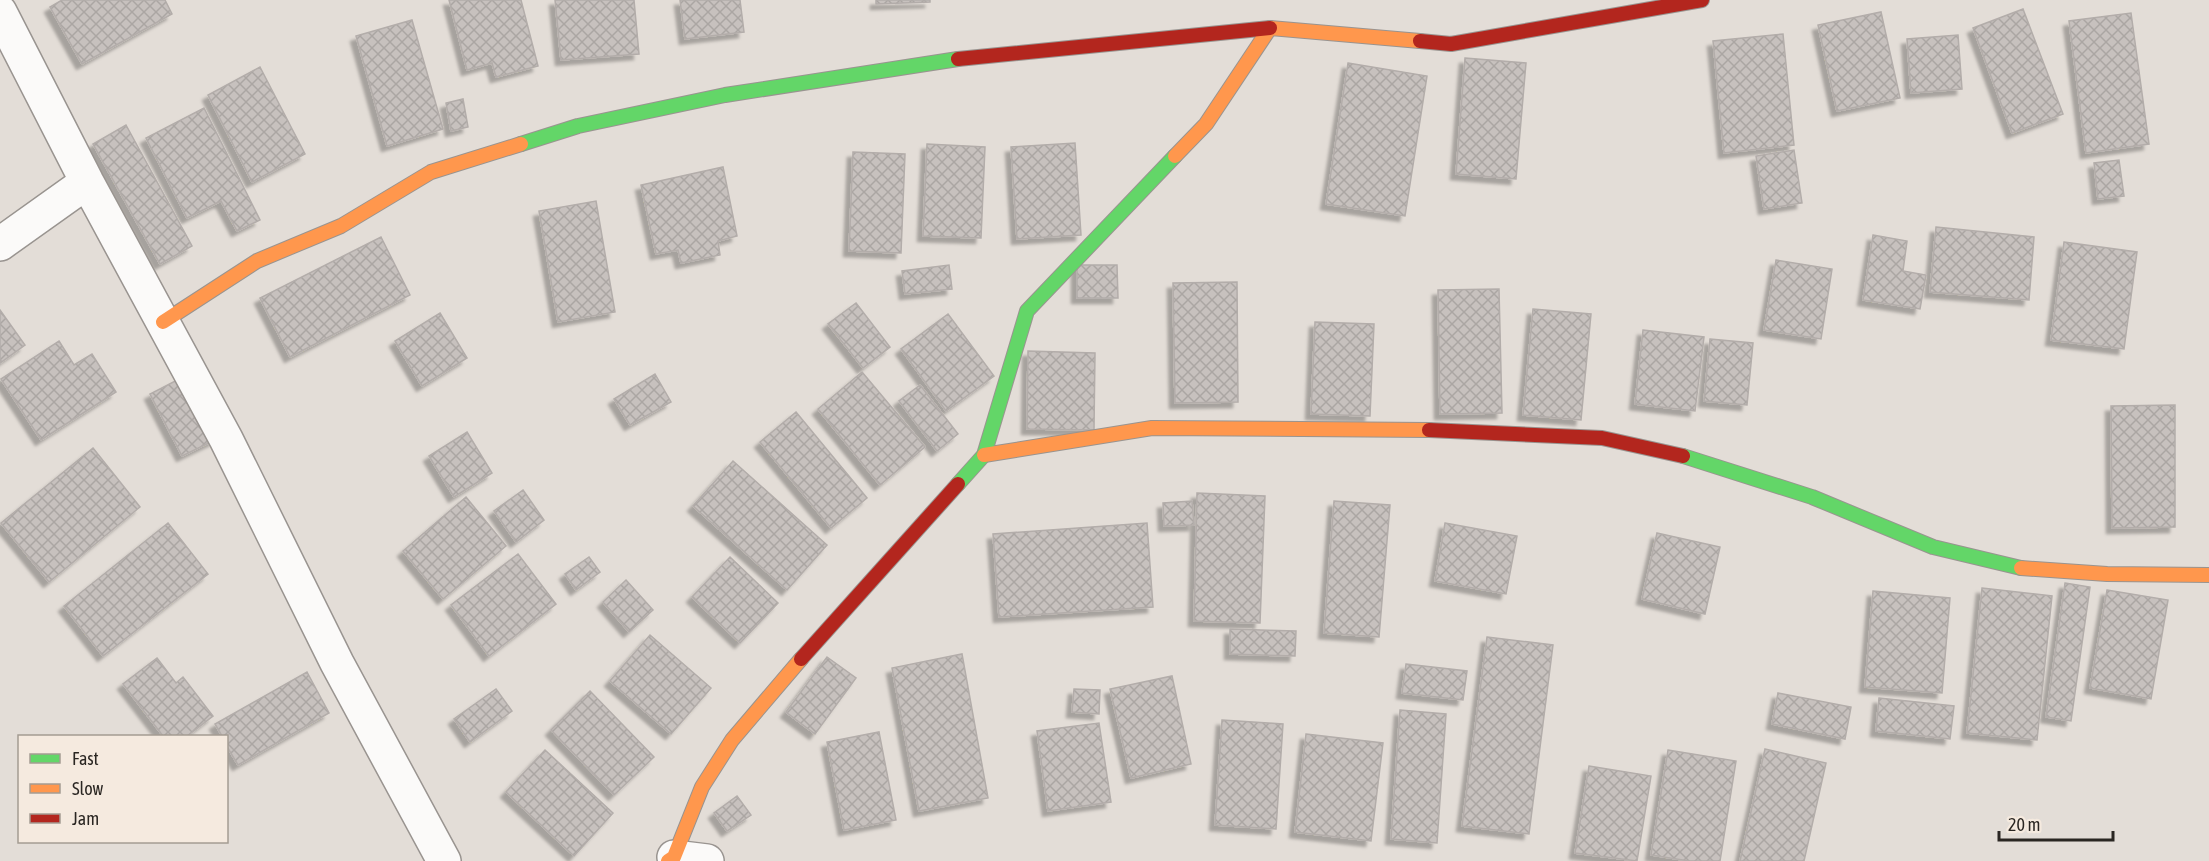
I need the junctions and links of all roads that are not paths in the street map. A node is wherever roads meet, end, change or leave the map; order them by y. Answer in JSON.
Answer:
{"nodes":[{"id":1,"x":1702,"y":0,"type":"edge"},
{"id":2,"x":0,"y":12,"type":"edge"},
{"id":3,"x":1270,"y":28,"type":"junction"},
{"id":4,"x":87,"y":182,"type":"junction"},
{"id":5,"x":0,"y":244,"type":"edge"},
{"id":6,"x":163,"y":322,"type":"junction"},
{"id":7,"x":984,"y":455,"type":"junction"},
{"id":8,"x":2209,"y":575,"type":"edge"},
{"id":9,"x":671,"y":859,"type":"edge"},
{"id":10,"x":444,"y":861,"type":"edge"},
{"id":11,"x":707,"y":861,"type":"edge"}],
"edges":[{"from":1,"to":3,"type":"street"},
{"from":2,"to":4,"type":"street"},
{"from":3,"to":6,"type":"street"},
{"from":3,"to":7,"type":"street"},
{"from":4,"to":5,"type":"street"},
{"from":4,"to":6,"type":"street"},
{"from":6,"to":10,"type":"street"},
{"from":7,"to":8,"type":"street"},
{"from":7,"to":9,"type":"street"},
{"from":9,"to":11,"type":"street"}]}
